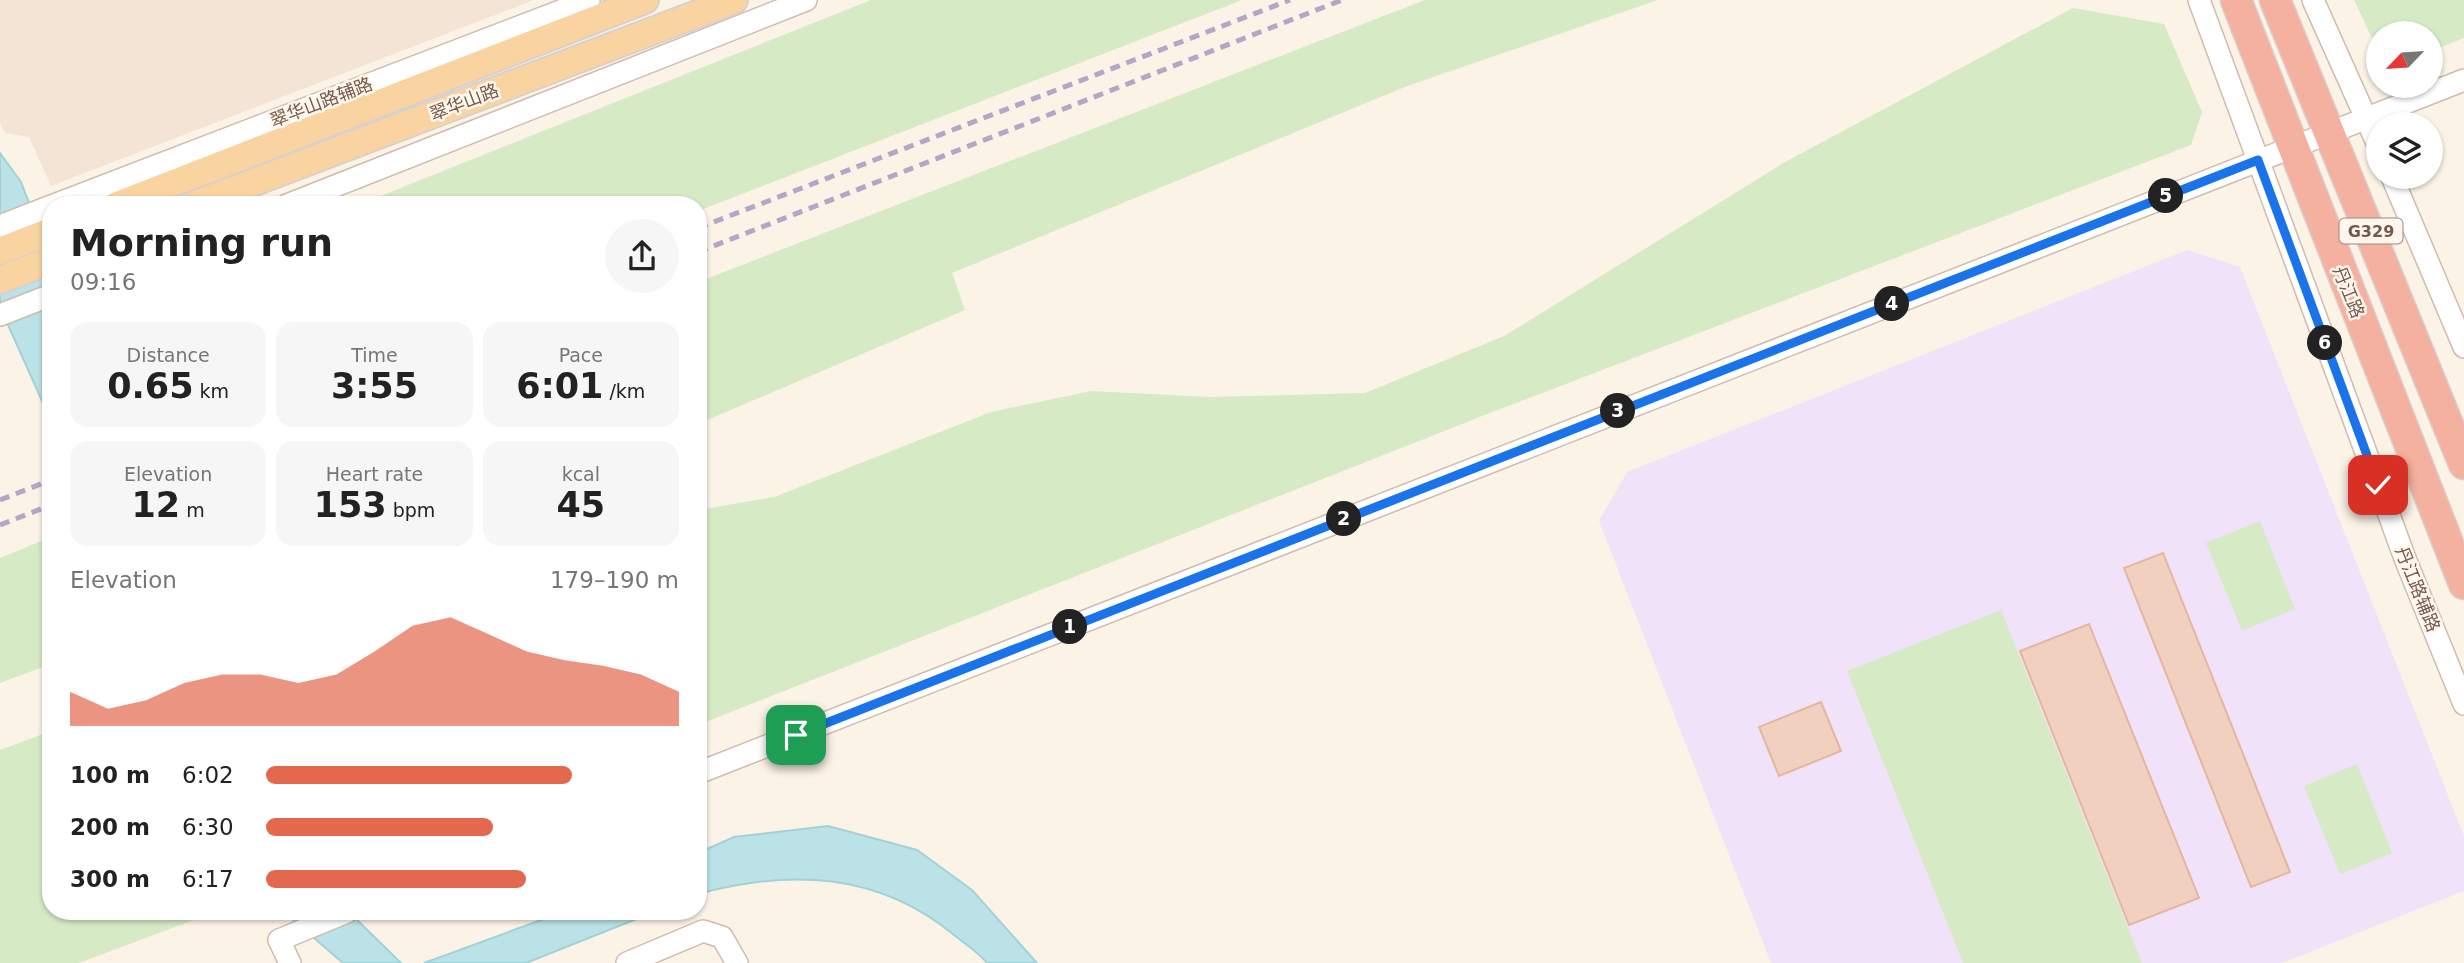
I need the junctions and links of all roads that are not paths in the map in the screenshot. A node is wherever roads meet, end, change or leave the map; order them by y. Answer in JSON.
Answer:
{"nodes":[{"id":1,"x":589,"y":0,"type":"edge"},
{"id":2,"x":645,"y":0,"type":"edge"},
{"id":3,"x":734,"y":0,"type":"edge"},
{"id":4,"x":806,"y":0,"type":"edge"},
{"id":5,"x":2199,"y":0,"type":"edge"},
{"id":6,"x":2236,"y":0,"type":"edge"},
{"id":7,"x":2275,"y":0,"type":"edge"},
{"id":8,"x":2313,"y":0,"type":"edge"},
{"id":9,"x":2464,"y":80,"type":"edge"},
{"id":10,"x":2382,"y":112,"type":"edge"},
{"id":11,"x":2366,"y":116,"type":"edge"},
{"id":12,"x":2366,"y":118,"type":"edge"},
{"id":13,"x":2330,"y":131,"type":"junction"},
{"id":14,"x":2291,"y":147,"type":"junction"},
{"id":15,"x":2258,"y":160,"type":"junction"},
{"id":16,"x":2397,"y":189,"type":"edge"},
{"id":17,"x":76,"y":196,"type":"edge"},
{"id":18,"x":140,"y":196,"type":"edge"},
{"id":19,"x":218,"y":196,"type":"edge"},
{"id":20,"x":310,"y":196,"type":"edge"},
{"id":21,"x":42,"y":209,"type":"edge"},
{"id":22,"x":0,"y":226,"type":"edge"},
{"id":23,"x":42,"y":235,"type":"edge"},
{"id":24,"x":0,"y":251,"type":"edge"},
{"id":25,"x":42,"y":263,"type":"edge"},
{"id":26,"x":0,"y":279,"type":"edge"},
{"id":27,"x":42,"y":299,"type":"edge"},
{"id":28,"x":0,"y":315,"type":"edge"},
{"id":29,"x":2464,"y":347,"type":"edge"},
{"id":30,"x":2464,"y":464,"type":"edge"},
{"id":31,"x":2464,"y":584,"type":"edge"},
{"id":32,"x":2464,"y":704,"type":"edge"},
{"id":33,"x":707,"y":769,"type":"edge"},
{"id":34,"x":328,"y":920,"type":"edge"},
{"id":35,"x":290,"y":963,"type":"edge"},
{"id":36,"x":627,"y":963,"type":"edge"},
{"id":37,"x":737,"y":963,"type":"edge"}],
"edges":[{"from":1,"to":17,"type":"street","name":"翠华山路辅路"},
{"from":2,"to":18,"type":"main road","name":"翠华山路"},
{"from":3,"to":19,"type":"main road","name":"翠华山路"},
{"from":4,"to":20,"type":"street"},
{"from":5,"to":15,"type":"street","name":"丹江路辅路"},
{"from":6,"to":14,"type":"highway","name":"丹江路","number":"G329"},
{"from":7,"to":13,"type":"highway","number":"G329"},
{"from":8,"to":11,"type":"street"},
{"from":9,"to":10,"type":"street"},
{"from":12,"to":13,"type":"street"},
{"from":13,"to":14,"type":"street"},
{"from":13,"to":30,"type":"highway","number":"G329"},
{"from":14,"to":15,"type":"street"},
{"from":14,"to":31,"type":"highway","name":"丹江路","number":"G329"},
{"from":15,"to":32,"type":"street","name":"丹江路辅路"},
{"from":15,"to":33,"type":"street"},
{"from":16,"to":29,"type":"street"},
{"from":21,"to":22,"type":"street","name":"翠华山路辅路"},
{"from":23,"to":24,"type":"main road"},
{"from":25,"to":26,"type":"main road"},
{"from":27,"to":28,"type":"street"},
{"from":34,"to":35,"type":"street"},
{"from":36,"to":37,"type":"street"}]}
